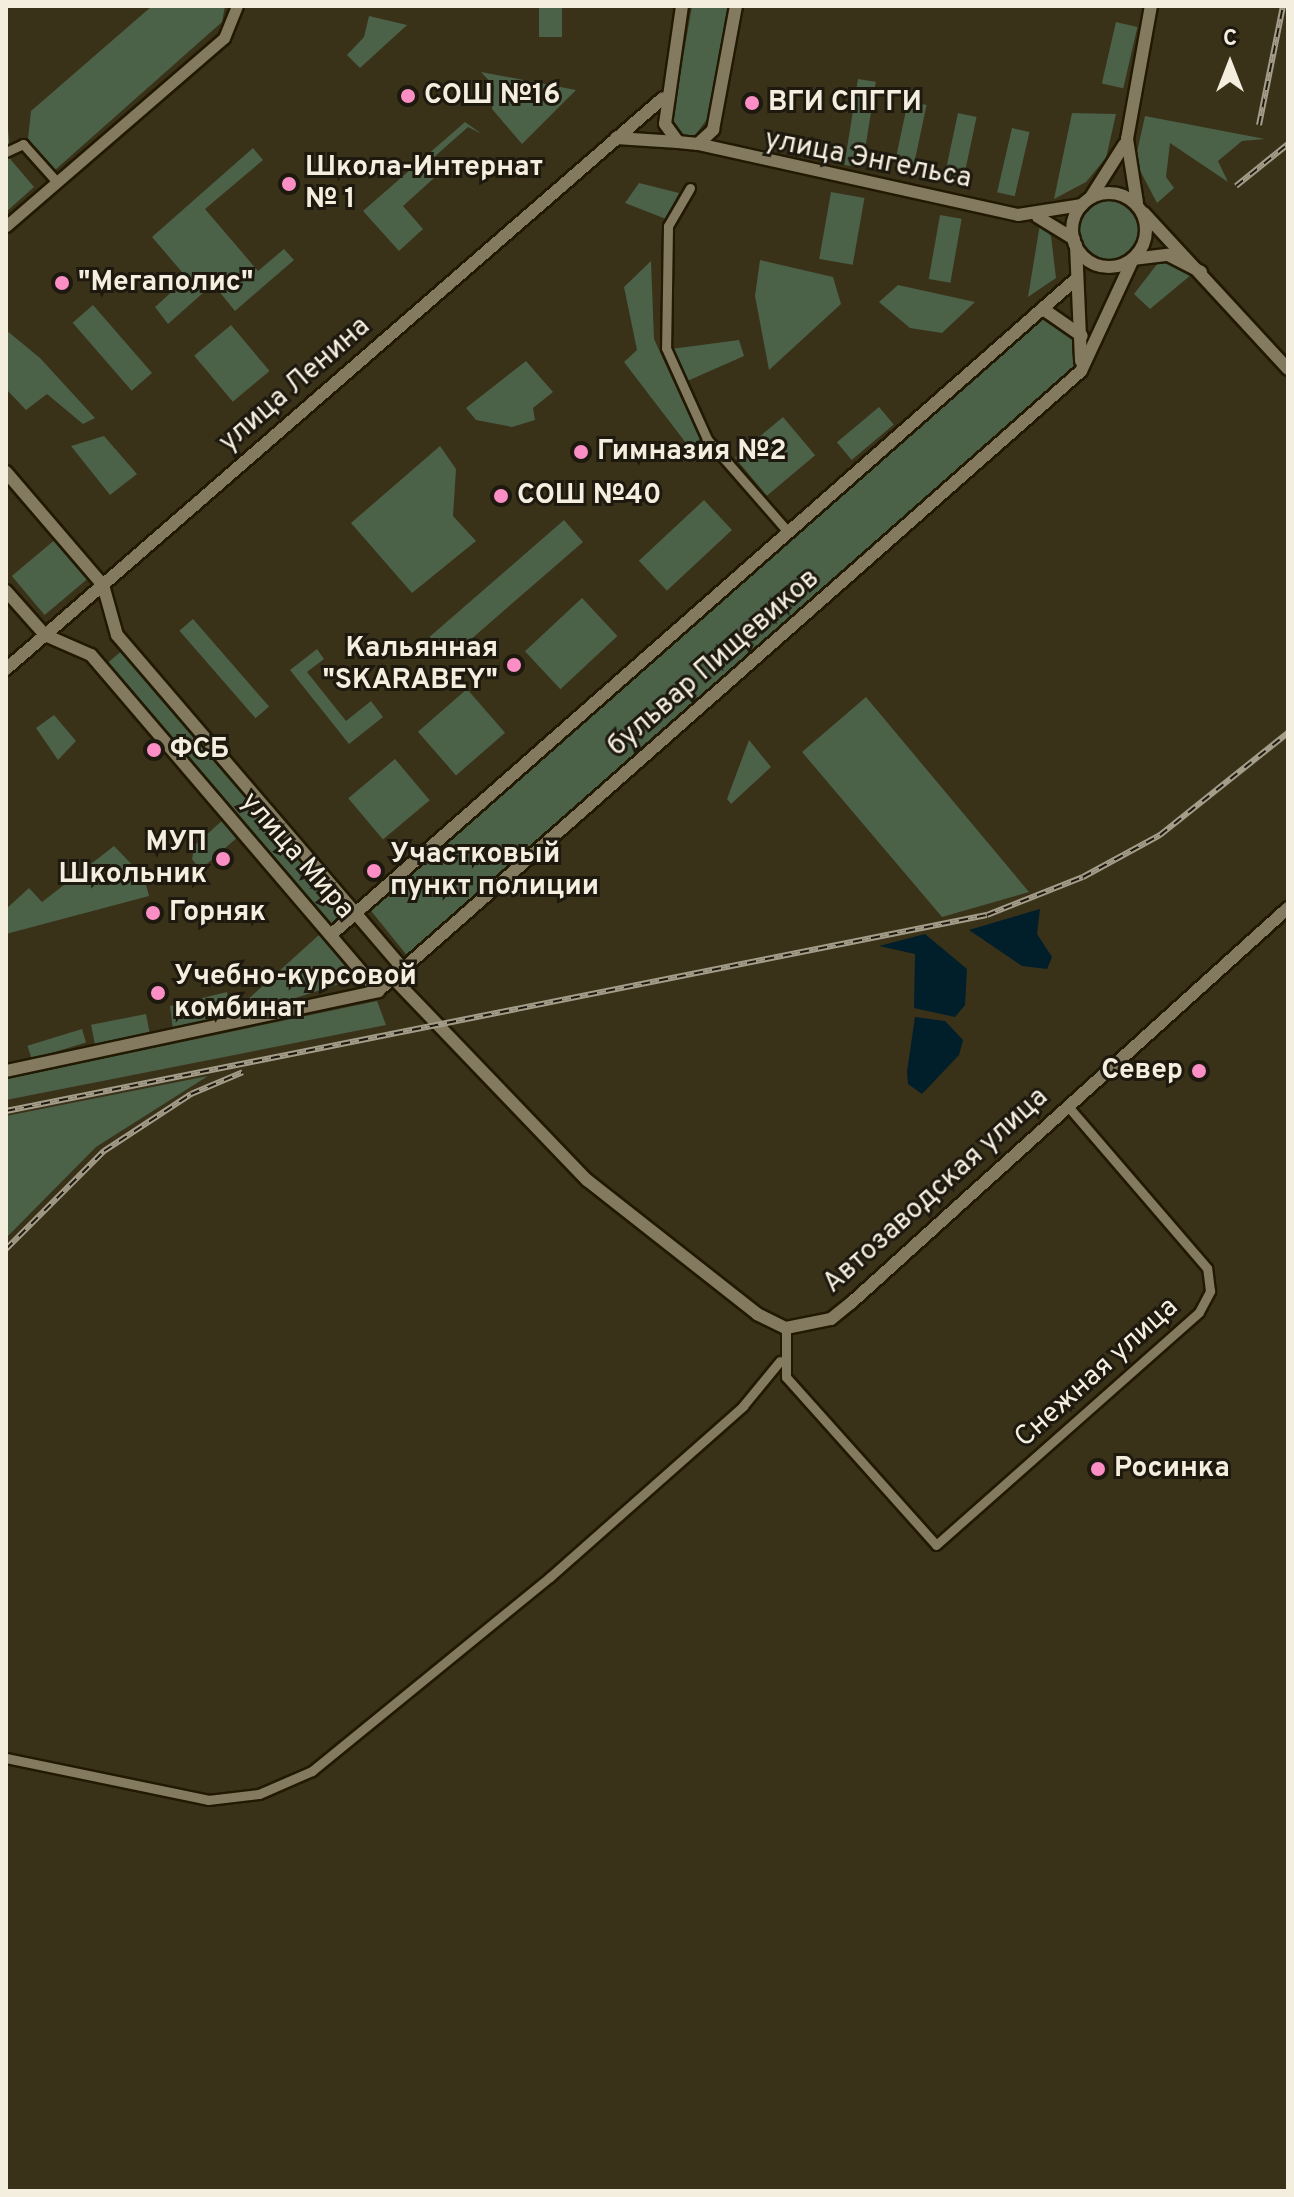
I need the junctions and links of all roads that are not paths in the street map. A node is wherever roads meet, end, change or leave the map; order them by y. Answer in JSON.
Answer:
{"nodes":[{"id":1,"x":237,"y":6,"type":"edge"},
{"id":2,"x":682,"y":6,"type":"edge"},
{"id":3,"x":736,"y":6,"type":"edge"},
{"id":4,"x":1151,"y":6,"type":"edge"},
{"id":5,"x":663,"y":98,"type":"junction"},
{"id":6,"x":713,"y":130,"type":"junction"},
{"id":7,"x":616,"y":138,"type":"junction"},
{"id":8,"x":1127,"y":139,"type":"junction"},
{"id":9,"x":678,"y":142,"type":"junction"},
{"id":10,"x":698,"y":144,"type":"junction"},
{"id":11,"x":6,"y":152,"type":"edge"},
{"id":12,"x":721,"y":153,"type":"junction"},
{"id":13,"x":57,"y":182,"type":"junction"},
{"id":14,"x":690,"y":188,"type":"dead end"},
{"id":15,"x":1085,"y":202,"type":"junction"},
{"id":16,"x":1140,"y":208,"type":"junction"},
{"id":17,"x":1031,"y":215,"type":"junction"},
{"id":18,"x":6,"y":226,"type":"edge"},
{"id":19,"x":1075,"y":242,"type":"junction"},
{"id":20,"x":1133,"y":259,"type":"junction"},
{"id":21,"x":1201,"y":272,"type":"junction"},
{"id":22,"x":1075,"y":280,"type":"junction"},
{"id":23,"x":1043,"y":309,"type":"junction"},
{"id":24,"x":1083,"y":337,"type":"junction"},
{"id":25,"x":1288,"y":369,"type":"edge"},
{"id":26,"x":1081,"y":371,"type":"junction"},
{"id":27,"x":6,"y":472,"type":"edge"},
{"id":28,"x":788,"y":532,"type":"junction"},
{"id":29,"x":103,"y":585,"type":"junction"},
{"id":30,"x":6,"y":591,"type":"edge"},
{"id":31,"x":45,"y":635,"type":"junction"},
{"id":32,"x":6,"y":669,"type":"edge"},
{"id":33,"x":1288,"y":908,"type":"edge"},
{"id":34,"x":356,"y":912,"type":"junction"},
{"id":35,"x":333,"y":933,"type":"junction"},
{"id":36,"x":398,"y":974,"type":"junction"},
{"id":37,"x":378,"y":991,"type":"junction"},
{"id":38,"x":6,"y":1071,"type":"edge"},
{"id":39,"x":1067,"y":1105,"type":"junction"},
{"id":40,"x":786,"y":1328,"type":"junction"},
{"id":41,"x":780,"y":1361,"type":"junction"},
{"id":42,"x":6,"y":1758,"type":"edge"}],
"edges":[{"from":1,"to":13,"type":"street"},
{"from":2,"to":5,"type":"main road"},
{"from":3,"to":6,"type":"main road"},
{"from":4,"to":8,"type":"main road","name":"бульвар Пищевиков"},
{"from":5,"to":7,"type":"main road","name":"улица Ленина"},
{"from":5,"to":9,"type":"main road"},
{"from":6,"to":10,"type":"main road"},
{"from":6,"to":12,"type":"main road"},
{"from":7,"to":9,"type":"main road"},
{"from":7,"to":29,"type":"main road","name":"улица Ленина"},
{"from":8,"to":15,"type":"main road","name":"бульвар Пищевиков"},
{"from":8,"to":16,"type":"main road","name":"бульвар Пищевиков"},
{"from":9,"to":10,"type":"main road","name":"улица Энгельса"},
{"from":10,"to":12,"type":"main road","name":"улица Энгельса"},
{"from":11,"to":13,"type":"street"},
{"from":12,"to":17,"type":"main road","name":"улица Энгельса"},
{"from":13,"to":18,"type":"street"},
{"from":14,"to":28,"type":"street"},
{"from":15,"to":16,"type":"main road"},
{"from":15,"to":17,"type":"main road","name":"улица Энгельса"},
{"from":15,"to":19,"type":"main road","name":"бульвар Пищевиков"},
{"from":16,"to":20,"type":"main road","name":"бульвар Пищевиков"},
{"from":16,"to":21,"type":"main road"},
{"from":17,"to":19,"type":"main road","name":"улица Энгельса"},
{"from":19,"to":20,"type":"main road"},
{"from":19,"to":22,"type":"main road","name":"бульвар Пищевиков"},
{"from":20,"to":21,"type":"main road"},
{"from":20,"to":26,"type":"main road","name":"бульвар Пищевиков"},
{"from":21,"to":25,"type":"main road"},
{"from":22,"to":23,"type":"main road","name":"бульвар Пищевиков"},
{"from":22,"to":24,"type":"main road"},
{"from":23,"to":24,"type":"main road"},
{"from":23,"to":28,"type":"main road","name":"бульвар Пищевиков"},
{"from":24,"to":26,"type":"main road"},
{"from":26,"to":36,"type":"main road","name":"бульвар Пищевиков"},
{"from":27,"to":29,"type":"main road","name":"улица Мира"},
{"from":28,"to":34,"type":"main road","name":"бульвар Пищевиков"},
{"from":29,"to":31,"type":"main road","name":"улица Ленина"},
{"from":29,"to":34,"type":"main road","name":"улица Мира"},
{"from":30,"to":31,"type":"main road","name":"улица Мира"},
{"from":31,"to":32,"type":"main road","name":"улица Ленина"},
{"from":31,"to":35,"type":"main road","name":"улица Мира"},
{"from":33,"to":39,"type":"main road","name":"Автозаводская улица"},
{"from":34,"to":35,"type":"main road","name":"бульвар Пищевиков"},
{"from":34,"to":36,"type":"main road","name":"улица Мира"},
{"from":35,"to":37,"type":"main road","name":"улица Мира"},
{"from":36,"to":37,"type":"main road","name":"бульвар Пищевиков"},
{"from":36,"to":40,"type":"main road"},
{"from":37,"to":38,"type":"main road"},
{"from":39,"to":40,"type":"main road","name":"Автозаводская улица"},
{"from":39,"to":41,"type":"street","name":"Снежная улица"},
{"from":40,"to":41,"type":"street"},
{"from":41,"to":42,"type":"street"}]}
